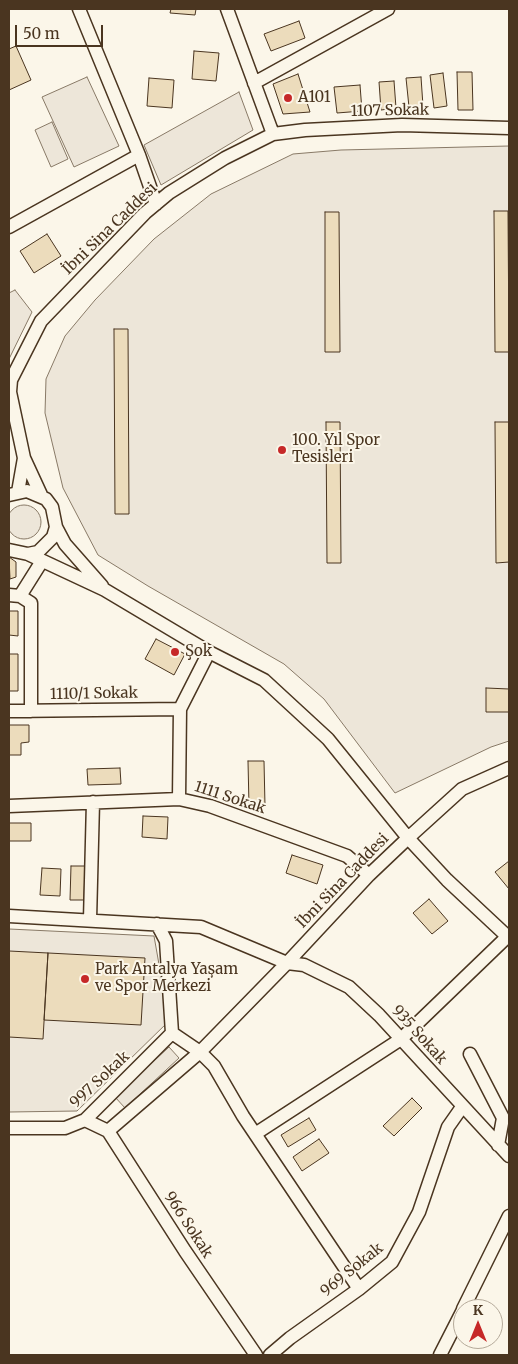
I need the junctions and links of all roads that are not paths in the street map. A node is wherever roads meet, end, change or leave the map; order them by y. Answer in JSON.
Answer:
{"nodes":[{"id":1,"x":79,"y":9,"type":"edge"},
{"id":2,"x":227,"y":9,"type":"edge"},
{"id":3,"x":388,"y":9,"type":"edge"},
{"id":4,"x":254,"y":83,"type":"junction"},
{"id":5,"x":509,"y":128,"type":"edge"},
{"id":6,"x":272,"y":134,"type":"junction"},
{"id":7,"x":139,"y":155,"type":"junction"},
{"id":8,"x":156,"y":204,"type":"junction"},
{"id":9,"x":9,"y":227,"type":"edge"},
{"id":10,"x":24,"y":458,"type":"junction"},
{"id":11,"x":13,"y":494,"type":"edge"},
{"id":12,"x":42,"y":497,"type":"junction"},
{"id":13,"x":56,"y":527,"type":"junction"},
{"id":14,"x":9,"y":550,"type":"edge"},
{"id":15,"x":28,"y":554,"type":"junction"},
{"id":16,"x":42,"y":561,"type":"junction"},
{"id":17,"x":105,"y":590,"type":"junction"},
{"id":18,"x":14,"y":595,"type":"edge"},
{"id":19,"x":209,"y":652,"type":"junction"},
{"id":20,"x":180,"y":709,"type":"junction"},
{"id":21,"x":9,"y":711,"type":"edge"},
{"id":22,"x":31,"y":711,"type":"junction"},
{"id":23,"x":509,"y":768,"type":"edge"},
{"id":24,"x":179,"y":799,"type":"junction"},
{"id":25,"x":93,"y":802,"type":"junction"},
{"id":26,"x":9,"y":806,"type":"edge"},
{"id":27,"x":408,"y":838,"type":"junction"},
{"id":28,"x":369,"y":875,"type":"junction"},
{"id":29,"x":9,"y":916,"type":"edge"},
{"id":30,"x":90,"y":920,"type":"junction"},
{"id":31,"x":157,"y":924,"type":"junction"},
{"id":32,"x":509,"y":936,"type":"edge"},
{"id":33,"x":287,"y":963,"type":"junction"},
{"id":34,"x":172,"y":1033,"type":"junction"},
{"id":35,"x":401,"y":1039,"type":"junction"},
{"id":36,"x":200,"y":1052,"type":"junction"},
{"id":37,"x":470,"y":1054,"type":"dead end"},
{"id":38,"x":462,"y":1107,"type":"junction"},
{"id":39,"x":85,"y":1120,"type":"junction"},
{"id":40,"x":9,"y":1128,"type":"edge"},
{"id":41,"x":108,"y":1131,"type":"junction"},
{"id":42,"x":255,"y":1134,"type":"junction"},
{"id":43,"x":498,"y":1144,"type":"junction"},
{"id":44,"x":509,"y":1156,"type":"edge"},
{"id":45,"x":509,"y":1216,"type":"edge"},
{"id":46,"x":359,"y":1289,"type":"junction"},
{"id":47,"x":468,"y":1299,"type":"edge"},
{"id":48,"x":453,"y":1329,"type":"edge"},
{"id":49,"x":256,"y":1355,"type":"edge"},
{"id":50,"x":270,"y":1355,"type":"edge"},
{"id":51,"x":440,"y":1355,"type":"edge"}],
"edges":[{"from":1,"to":7,"type":"street"},
{"from":2,"to":4,"type":"street"},
{"from":3,"to":4,"type":"street"},
{"from":4,"to":6,"type":"street"},
{"from":5,"to":6,"type":"street","name":"1107 Sokak"},
{"from":6,"to":8,"type":"street","name":"İbni Sina Caddesi"},
{"from":7,"to":8,"type":"street"},
{"from":7,"to":9,"type":"street"},
{"from":8,"to":10,"type":"street","name":"İbni Sina Caddesi"},
{"from":10,"to":11,"type":"street","name":"İbni Sina Caddesi"},
{"from":10,"to":12,"type":"street","name":"İbni Sina Caddesi"},
{"from":11,"to":12,"type":"street","name":"İbni Sina Caddesi"},
{"from":12,"to":13,"type":"street","name":"İbni Sina Caddesi"},
{"from":13,"to":15,"type":"street"},
{"from":13,"to":17,"type":"street","name":"İbni Sina Caddesi"},
{"from":14,"to":15,"type":"street","name":"İbni Sina Caddesi"},
{"from":15,"to":16,"type":"street","name":"İbni Sina Caddesi"},
{"from":16,"to":17,"type":"street","name":"İbni Sina Caddesi"},
{"from":16,"to":18,"type":"street"},
{"from":17,"to":19,"type":"street","name":"İbni Sina Caddesi"},
{"from":18,"to":22,"type":"street"},
{"from":19,"to":20,"type":"street"},
{"from":19,"to":27,"type":"street","name":"İbni Sina Caddesi"},
{"from":20,"to":22,"type":"street","name":"1110/1 Sokak"},
{"from":20,"to":24,"type":"street"},
{"from":21,"to":22,"type":"street","name":"1110/1 Sokak"},
{"from":23,"to":27,"type":"street"},
{"from":24,"to":25,"type":"street","name":"1111 Sokak"},
{"from":24,"to":28,"type":"street","name":"1111 Sokak"},
{"from":25,"to":26,"type":"street","name":"1111 Sokak"},
{"from":25,"to":30,"type":"street"},
{"from":27,"to":28,"type":"street","name":"İbni Sina Caddesi"},
{"from":27,"to":32,"type":"street"},
{"from":28,"to":33,"type":"street","name":"İbni Sina Caddesi"},
{"from":29,"to":30,"type":"street"},
{"from":30,"to":31,"type":"street"},
{"from":31,"to":33,"type":"street"},
{"from":31,"to":34,"type":"street"},
{"from":32,"to":35,"type":"street"},
{"from":33,"to":35,"type":"street","name":"935 Sokak"},
{"from":33,"to":36,"type":"street"},
{"from":34,"to":36,"type":"street"},
{"from":34,"to":39,"type":"street","name":"997 Sokak"},
{"from":35,"to":38,"type":"street","name":"935 Sokak"},
{"from":35,"to":42,"type":"street"},
{"from":36,"to":41,"type":"street"},
{"from":36,"to":42,"type":"street"},
{"from":37,"to":43,"type":"street"},
{"from":38,"to":43,"type":"street","name":"935 Sokak"},
{"from":38,"to":46,"type":"street","name":"969 Sokak"},
{"from":39,"to":40,"type":"street","name":"997 Sokak"},
{"from":39,"to":41,"type":"street"},
{"from":41,"to":49,"type":"street","name":"966 Sokak"},
{"from":42,"to":46,"type":"street"},
{"from":43,"to":44,"type":"street","name":"935 Sokak"},
{"from":45,"to":47,"type":"street"},
{"from":46,"to":50,"type":"street","name":"969 Sokak"},
{"from":48,"to":51,"type":"street"}]}
